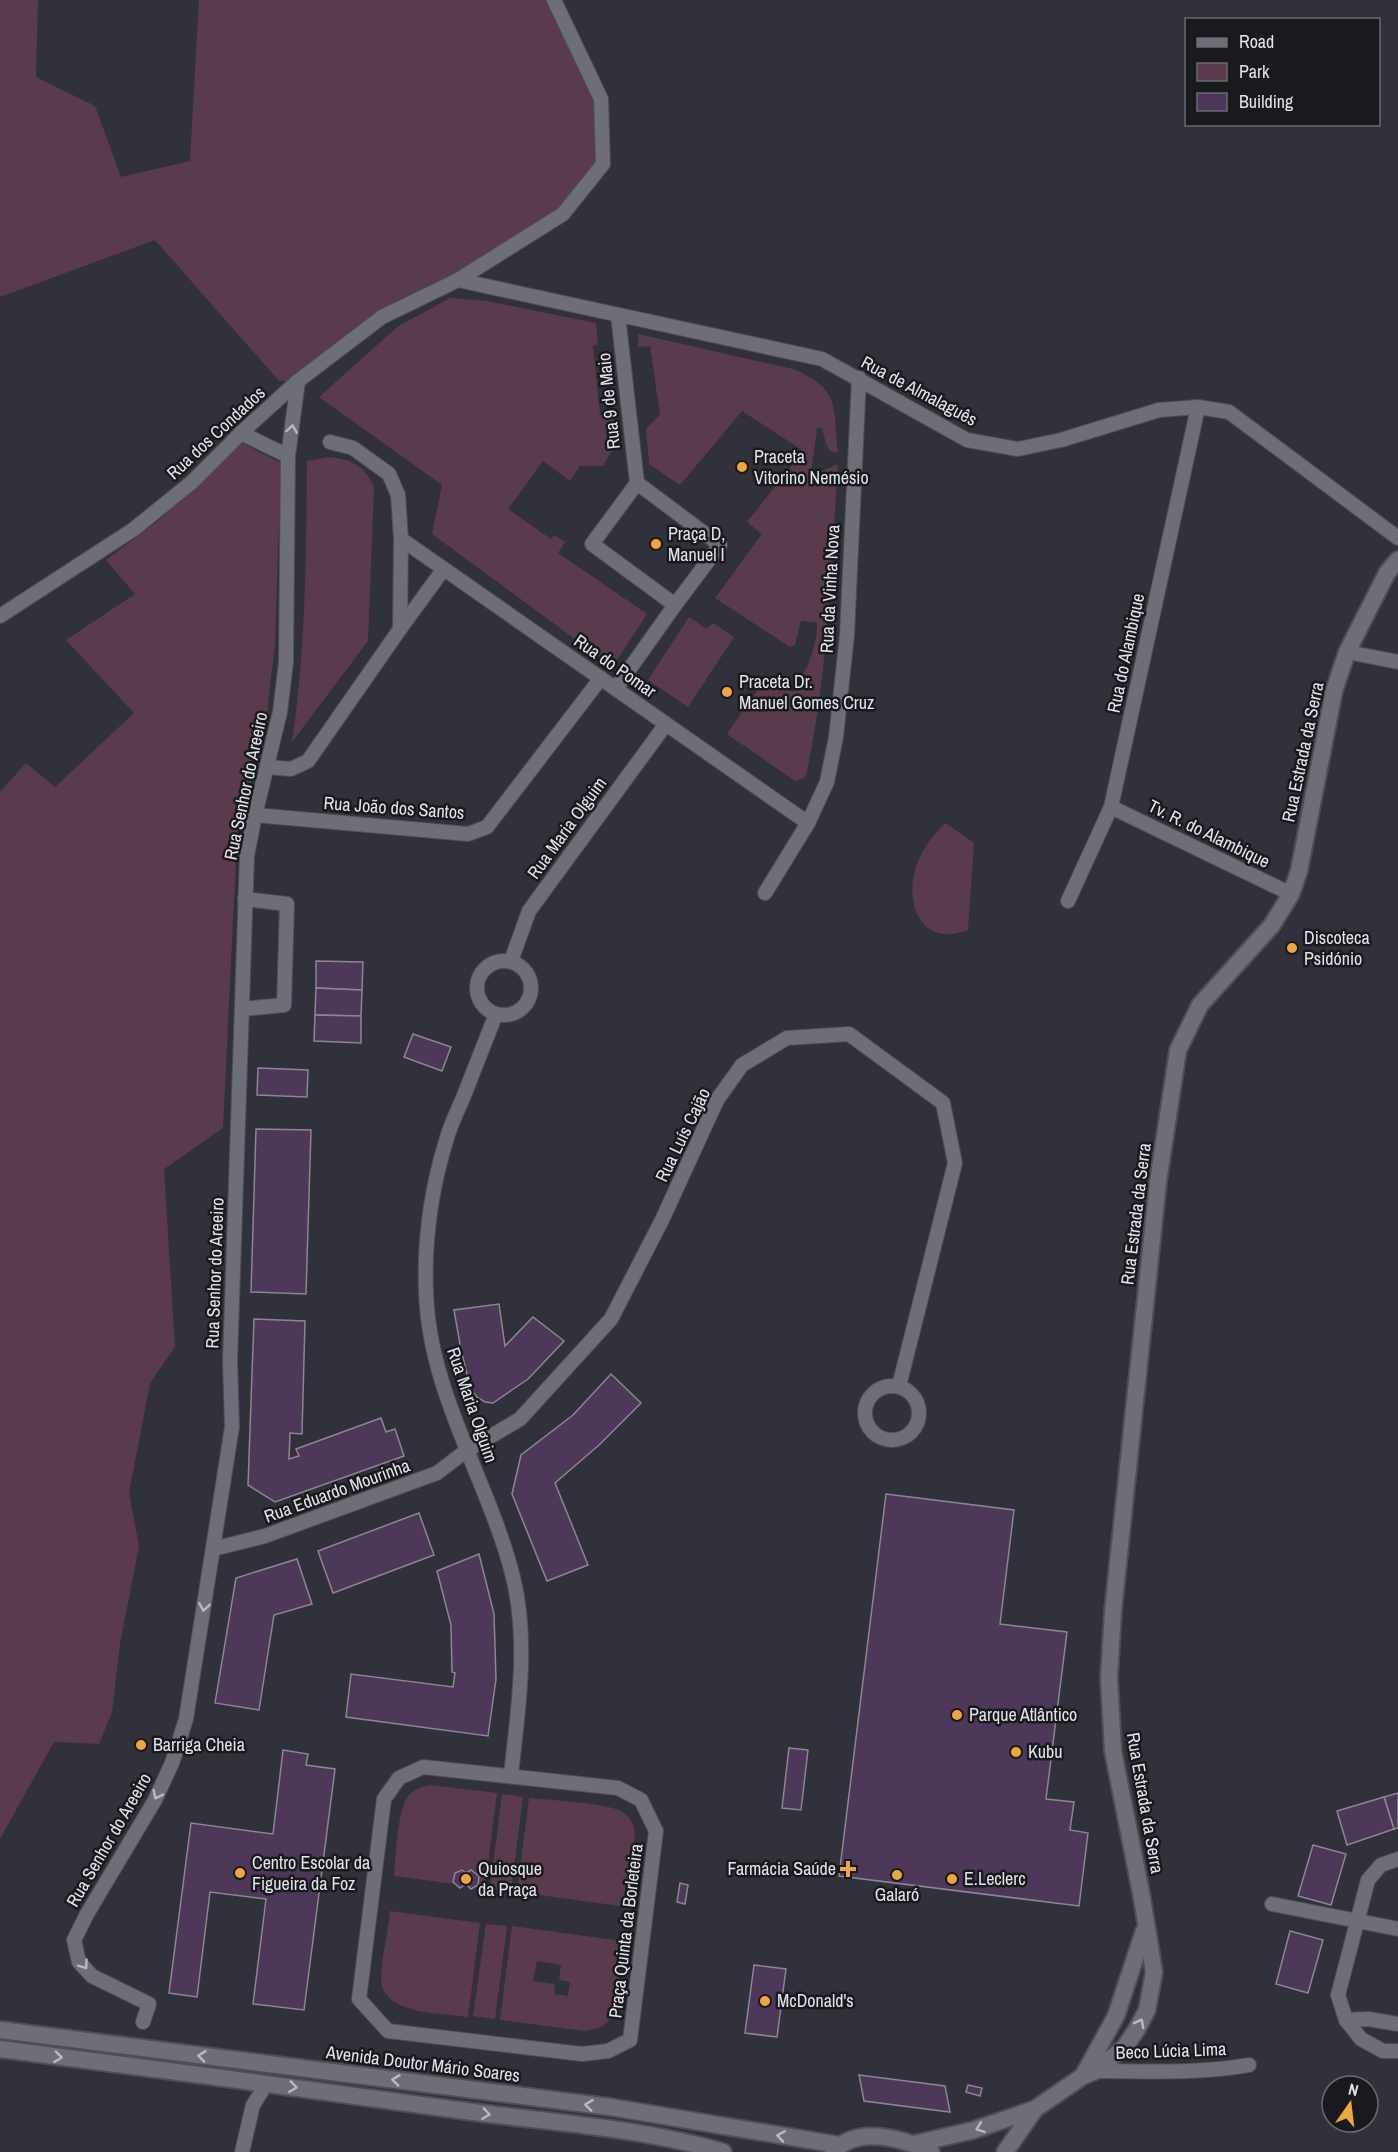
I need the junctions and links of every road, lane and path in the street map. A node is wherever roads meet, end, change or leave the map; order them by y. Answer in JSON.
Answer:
{"nodes":[{"id":1,"x":554,"y":0,"type":"edge"},
{"id":2,"x":458,"y":280,"type":"junction"},
{"id":3,"x":618,"y":315,"type":"junction"},
{"id":4,"x":859,"y":378,"type":"junction"},
{"id":5,"x":298,"y":381,"type":"junction"},
{"id":6,"x":1198,"y":407,"type":"junction"},
{"id":7,"x":241,"y":433,"type":"junction"},
{"id":8,"x":330,"y":442,"type":"dead end"},
{"id":9,"x":288,"y":456,"type":"junction"},
{"id":10,"x":637,"y":483,"type":"junction"},
{"id":11,"x":1398,"y":538,"type":"edge"},
{"id":12,"x":401,"y":539,"type":"junction"},
{"id":13,"x":1398,"y":560,"type":"edge"},
{"id":14,"x":443,"y":570,"type":"junction"},
{"id":15,"x":675,"y":605,"type":"junction"},
{"id":16,"x":0,"y":616,"type":"edge"},
{"id":17,"x":400,"y":630,"type":"junction"},
{"id":18,"x":1347,"y":652,"type":"junction"},
{"id":19,"x":1398,"y":662,"type":"edge"},
{"id":20,"x":601,"y":678,"type":"junction"},
{"id":21,"x":616,"y":688,"type":"junction"},
{"id":22,"x":666,"y":724,"type":"junction"},
{"id":23,"x":267,"y":767,"type":"junction"},
{"id":24,"x":1111,"y":807,"type":"junction"},
{"id":25,"x":255,"y":815,"type":"junction"},
{"id":26,"x":808,"y":824,"type":"junction"},
{"id":27,"x":765,"y":893,"type":"dead end"},
{"id":28,"x":1291,"y":894,"type":"junction"},
{"id":29,"x":246,"y":899,"type":"junction"},
{"id":30,"x":1068,"y":901,"type":"dead end"},
{"id":31,"x":511,"y":961,"type":"junction"},
{"id":32,"x":242,"y":1010,"type":"junction"},
{"id":33,"x":496,"y":1014,"type":"junction"},
{"id":34,"x":899,"y":1386,"type":"junction"},
{"id":35,"x":466,"y":1451,"type":"junction"},
{"id":36,"x":213,"y":1549,"type":"junction"},
{"id":37,"x":511,"y":1775,"type":"junction"},
{"id":38,"x":1398,"y":1859,"type":"edge"},
{"id":39,"x":1272,"y":1904,"type":"dead end"},
{"id":40,"x":1357,"y":1920,"type":"junction"},
{"id":41,"x":1146,"y":1928,"type":"junction"},
{"id":42,"x":1398,"y":1929,"type":"edge"},
{"id":43,"x":1346,"y":2020,"type":"junction"},
{"id":44,"x":143,"y":2022,"type":"dead end"},
{"id":45,"x":1398,"y":2024,"type":"edge"},
{"id":46,"x":0,"y":2030,"type":"edge"},
{"id":47,"x":0,"y":2049,"type":"edge"},
{"id":48,"x":1398,"y":2051,"type":"edge"},
{"id":49,"x":1248,"y":2065,"type":"dead end"},
{"id":50,"x":1089,"y":2073,"type":"junction"},
{"id":51,"x":267,"y":2083,"type":"junction"},
{"id":52,"x":1035,"y":2109,"type":"junction"},
{"id":53,"x":914,"y":2144,"type":"junction"},
{"id":54,"x":836,"y":2149,"type":"edge"},
{"id":55,"x":242,"y":2152,"type":"edge"},
{"id":56,"x":723,"y":2152,"type":"edge"},
{"id":57,"x":931,"y":2152,"type":"edge"},
{"id":58,"x":1006,"y":2152,"type":"edge"}],
"edges":[{"from":1,"to":2,"type":"street","name":"Rua dos Condados"},
{"from":2,"to":3,"type":"street","name":"Rua de Almalaguês"},
{"from":2,"to":5,"type":"street","name":"Rua dos Condados"},
{"from":3,"to":4,"type":"street","name":"Rua de Almalaguês"},
{"from":3,"to":10,"type":"street","name":"Rua 9 de Maio"},
{"from":4,"to":6,"type":"street","name":"Rua de Almalaguês"},
{"from":4,"to":26,"type":"street","name":"Rua da Vinha Nova"},
{"from":5,"to":7,"type":"street","name":"Rua dos Condados"},
{"from":9,"to":5,"type":"street","name":"Rua Senhor do Areeiro","one_way":true},
{"from":6,"to":11,"type":"street","name":"Rua de Almalaguês"},
{"from":6,"to":24,"type":"street","name":"Rua do Alambique"},
{"from":7,"to":9,"type":"street"},
{"from":7,"to":16,"type":"street","name":"Rua dos Condados"},
{"from":8,"to":12,"type":"street"},
{"from":9,"to":23,"type":"street","name":"Rua Senhor do Areeiro"},
{"from":10,"to":15,"type":"street"},
{"from":10,"to":15,"type":"street"},
{"from":12,"to":14,"type":"street","name":"Rua do Pomar"},
{"from":12,"to":17,"type":"street"},
{"from":13,"to":18,"type":"street","name":"Rua Estrada da Serra"},
{"from":14,"to":17,"type":"street"},
{"from":14,"to":20,"type":"street","name":"Rua do Pomar"},
{"from":15,"to":21,"type":"street"},
{"from":17,"to":23,"type":"street"},
{"from":18,"to":19,"type":"street"},
{"from":18,"to":28,"type":"street","name":"Rua Estrada da Serra"},
{"from":20,"to":21,"type":"street","name":"Rua do Pomar"},
{"from":20,"to":25,"type":"street","name":"Rua João dos Santos"},
{"from":21,"to":22,"type":"street","name":"Rua do Pomar"},
{"from":22,"to":26,"type":"street","name":"Rua do Pomar"},
{"from":22,"to":31,"type":"street","name":"Rua Maria Olguim"},
{"from":23,"to":25,"type":"street","name":"Rua Senhor do Areeiro"},
{"from":24,"to":28,"type":"street","name":"Tv. R. do Alambique"},
{"from":24,"to":30,"type":"street","name":"Rua do Alambique"},
{"from":25,"to":29,"type":"street","name":"Rua Senhor do Areeiro"},
{"from":26,"to":27,"type":"street","name":"Rua da Vinha Nova"},
{"from":28,"to":41,"type":"street","name":"Rua Estrada da Serra"},
{"from":29,"to":32,"type":"street","name":"Rua Senhor do Areeiro"},
{"from":29,"to":32,"type":"street"},
{"from":31,"to":33,"type":"street"},
{"from":31,"to":33,"type":"street"},
{"from":32,"to":36,"type":"street","name":"Rua Senhor do Areeiro"},
{"from":33,"to":35,"type":"street","name":"Rua Maria Olguim"},
{"from":34,"to":34,"type":"street"},
{"from":34,"to":35,"type":"street","name":"Rua Luís Cajão"},
{"from":35,"to":36,"type":"street","name":"Rua Eduardo Mourinha"},
{"from":35,"to":37,"type":"street","name":"Rua Maria Olguim"},
{"from":36,"to":44,"type":"street","name":"Rua Senhor do Areeiro","one_way":true},
{"from":37,"to":37,"type":"street","name":"Praça Quinta da Borleteira"},
{"from":38,"to":40,"type":"street"},
{"from":39,"to":40,"type":"street"},
{"from":40,"to":42,"type":"street"},
{"from":40,"to":43,"type":"street"},
{"from":41,"to":50,"type":"street","name":"Rua Estrada da Serra"},
{"from":50,"to":41,"type":"street","name":"Rua Estrada da Serra","one_way":true},
{"from":43,"to":45,"type":"street"},
{"from":43,"to":48,"type":"street"},
{"from":54,"to":46,"type":"street","name":"Avenida Doutor Mário Soares","one_way":true},
{"from":47,"to":51,"type":"street","one_way":true},
{"from":49,"to":50,"type":"street","name":"Beco Lúcia Lima"},
{"from":50,"to":52,"type":"street","name":"Rua Estrada da Serra"},
{"from":51,"to":55,"type":"street"},
{"from":51,"to":56,"type":"street","one_way":true},
{"from":52,"to":53,"type":"street","one_way":true},
{"from":52,"to":58,"type":"street"},
{"from":53,"to":54,"type":"street"},
{"from":53,"to":57,"type":"street"}]}
